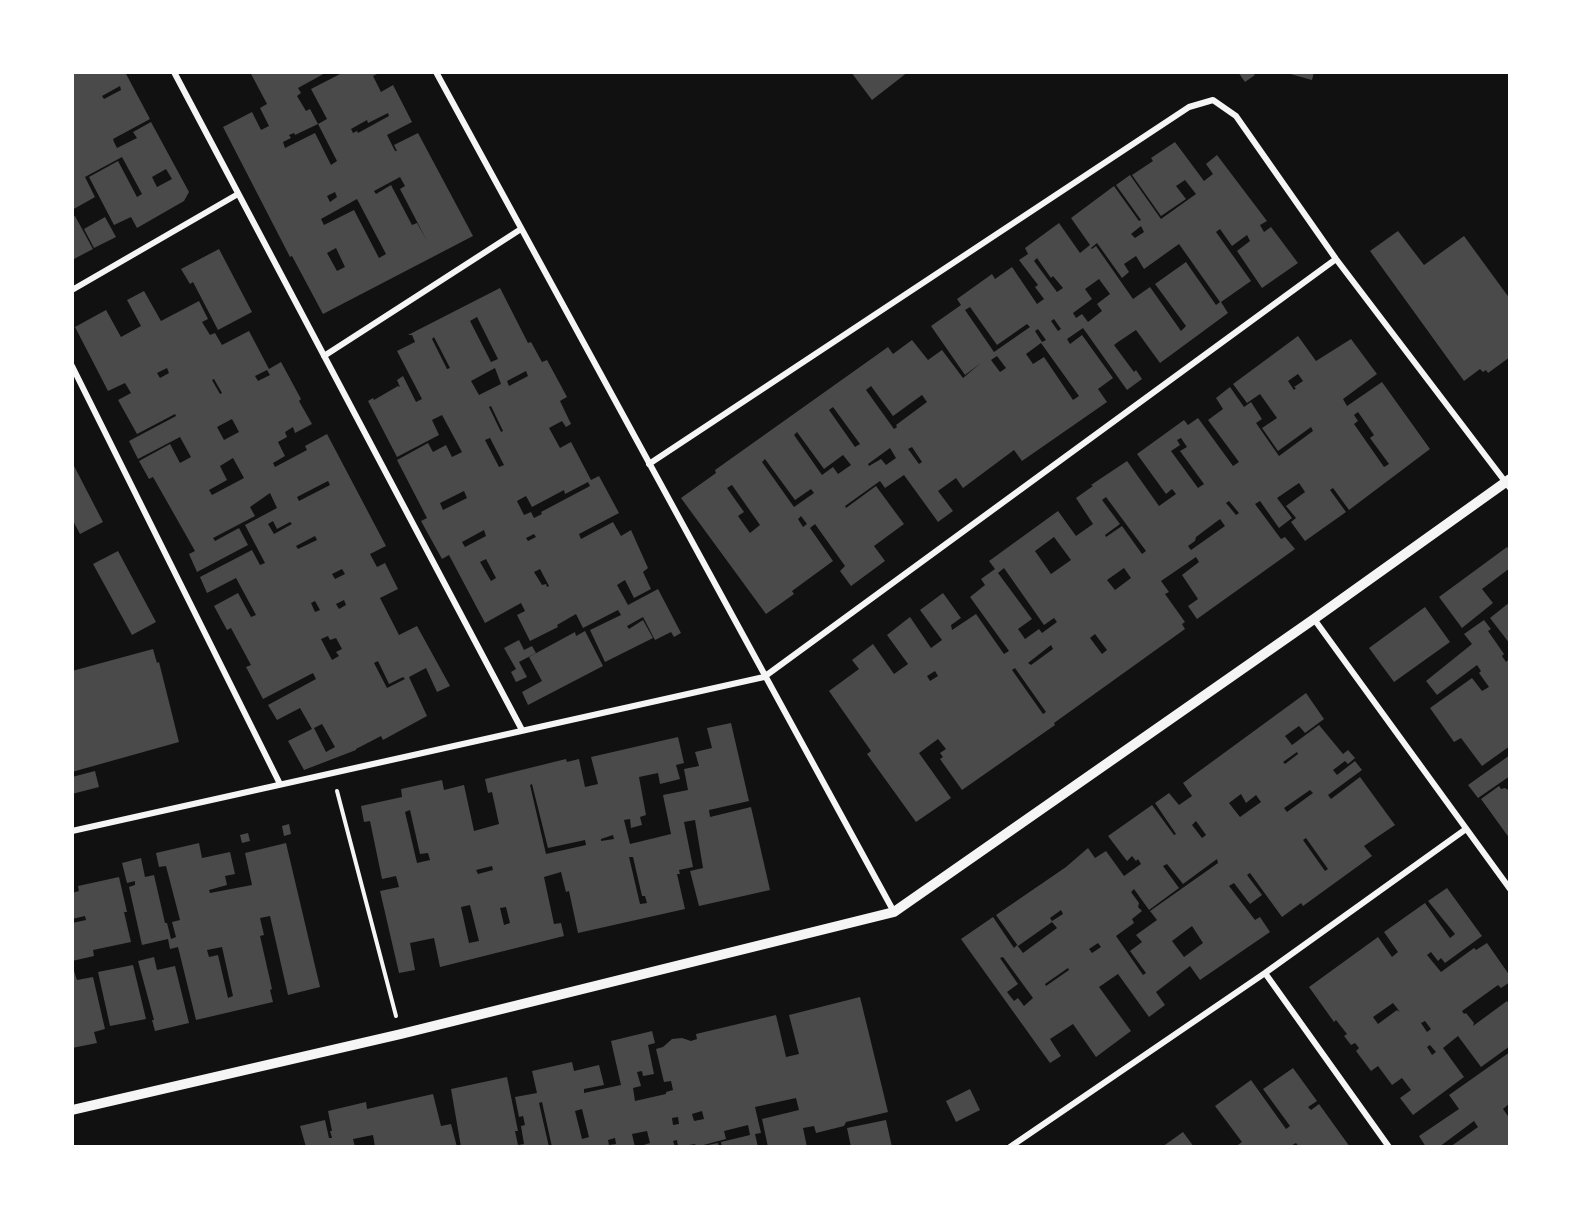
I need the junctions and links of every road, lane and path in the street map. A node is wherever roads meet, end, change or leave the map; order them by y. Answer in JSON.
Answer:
{"nodes":[{"id":1,"x":174,"y":72,"type":"edge"},
{"id":2,"x":436,"y":72,"type":"edge"},
{"id":3,"x":238,"y":194,"type":"junction"},
{"id":4,"x":521,"y":229,"type":"junction"},
{"id":5,"x":1336,"y":259,"type":"junction"},
{"id":6,"x":72,"y":290,"type":"edge"},
{"id":7,"x":324,"y":356,"type":"junction"},
{"id":8,"x":72,"y":366,"type":"edge"},
{"id":9,"x":649,"y":464,"type":"junction"},
{"id":10,"x":1509,"y":483,"type":"edge"},
{"id":11,"x":1314,"y":620,"type":"junction"},
{"id":12,"x":764,"y":677,"type":"junction"},
{"id":13,"x":522,"y":730,"type":"junction"},
{"id":14,"x":333,"y":772,"type":"junction"},
{"id":15,"x":280,"y":784,"type":"junction"},
{"id":16,"x":1467,"y":829,"type":"junction"},
{"id":17,"x":72,"y":831,"type":"edge"},
{"id":18,"x":1510,"y":889,"type":"edge"},
{"id":19,"x":894,"y":912,"type":"junction"},
{"id":20,"x":1265,"y":973,"type":"junction"},
{"id":21,"x":401,"y":1034,"type":"junction"},
{"id":22,"x":72,"y":1110,"type":"edge"},
{"id":23,"x":1014,"y":1146,"type":"edge"},
{"id":24,"x":1389,"y":1147,"type":"edge"}],
"edges":[{"from":1,"to":3,"type":"street"},
{"from":2,"to":4,"type":"street"},
{"from":3,"to":6,"type":"street"},
{"from":3,"to":7,"type":"street"},
{"from":4,"to":7,"type":"street"},
{"from":4,"to":9,"type":"street"},
{"from":5,"to":9,"type":"street"},
{"from":5,"to":10,"type":"street"},
{"from":5,"to":12,"type":"street"},
{"from":7,"to":13,"type":"street"},
{"from":8,"to":15,"type":"street"},
{"from":9,"to":12,"type":"street"},
{"from":10,"to":11,"type":"street"},
{"from":11,"to":16,"type":"street"},
{"from":11,"to":19,"type":"street"},
{"from":12,"to":13,"type":"street"},
{"from":12,"to":19,"type":"street"},
{"from":13,"to":14,"type":"street"},
{"from":14,"to":15,"type":"street"},
{"from":14,"to":21,"type":"path"},
{"from":15,"to":17,"type":"street"},
{"from":16,"to":18,"type":"street"},
{"from":16,"to":20,"type":"street"},
{"from":19,"to":21,"type":"street"},
{"from":20,"to":23,"type":"street"},
{"from":20,"to":24,"type":"street"},
{"from":21,"to":22,"type":"street"}]}
